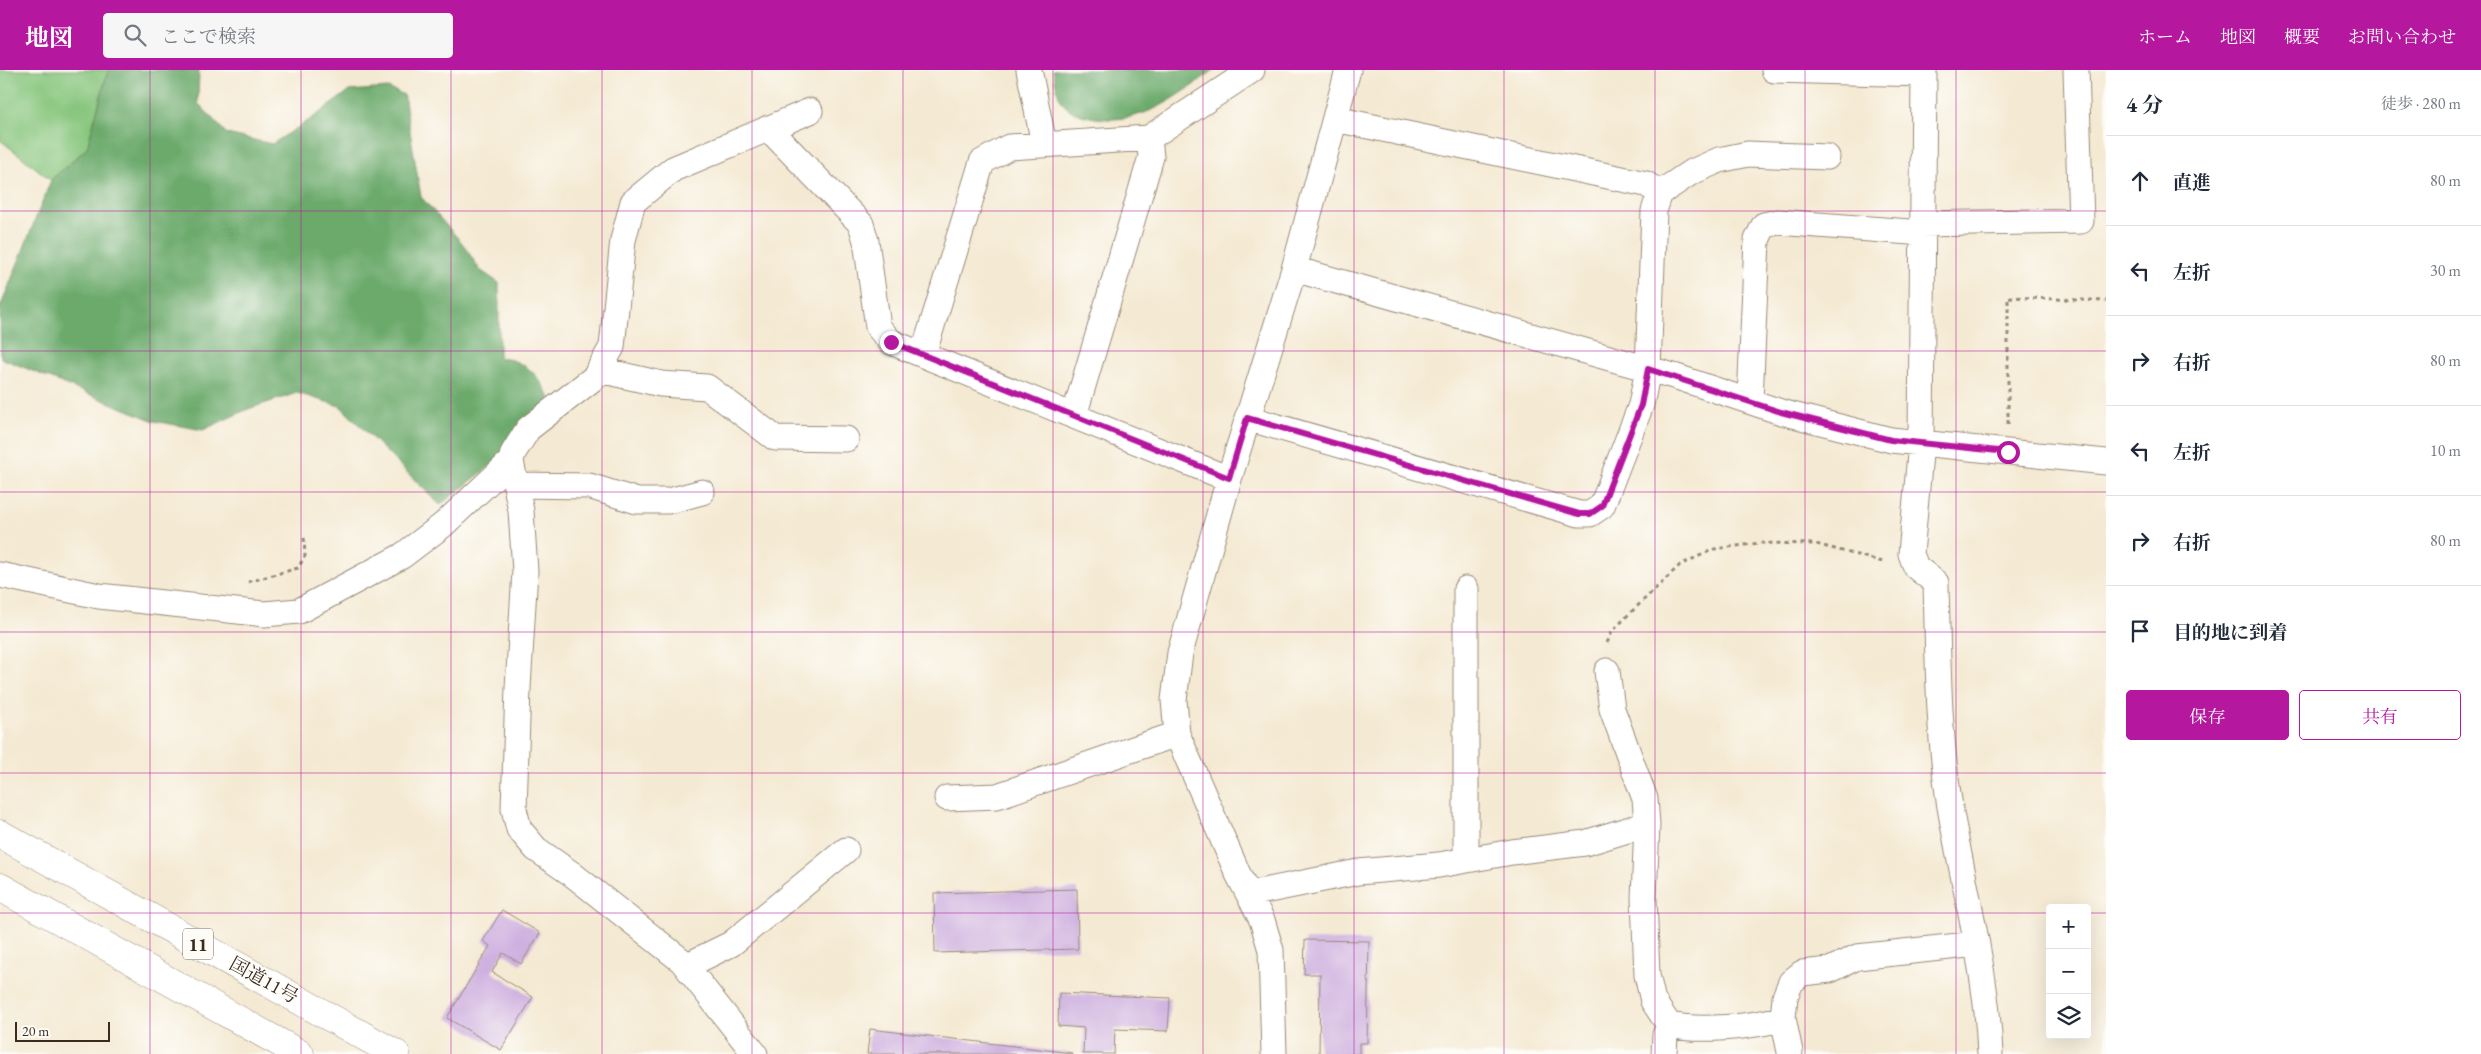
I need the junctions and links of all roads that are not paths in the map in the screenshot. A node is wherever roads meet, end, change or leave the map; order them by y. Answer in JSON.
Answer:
{"nodes":[{"id":1,"x":1029,"y":70,"type":"edge"},
{"id":2,"x":1252,"y":70,"type":"edge"},
{"id":3,"x":1348,"y":70,"type":"edge"},
{"id":4,"x":1774,"y":70,"type":"edge"},
{"id":5,"x":2076,"y":70,"type":"edge"},
{"id":6,"x":1924,"y":72,"type":"edge"},
{"id":7,"x":810,"y":111,"type":"dead end"},
{"id":8,"x":1335,"y":119,"type":"junction"},
{"id":9,"x":768,"y":128,"type":"junction"},
{"id":10,"x":1149,"y":138,"type":"junction"},
{"id":11,"x":1044,"y":144,"type":"junction"},
{"id":12,"x":1827,"y":157,"type":"dead end"},
{"id":13,"x":1660,"y":193,"type":"junction"},
{"id":14,"x":1922,"y":229,"type":"junction"},
{"id":15,"x":1294,"y":270,"type":"junction"},
{"id":16,"x":923,"y":355,"type":"junction"},
{"id":17,"x":1648,"y":369,"type":"junction"},
{"id":18,"x":600,"y":370,"type":"junction"},
{"id":19,"x":1750,"y":401,"type":"junction"},
{"id":20,"x":1074,"y":416,"type":"junction"},
{"id":21,"x":1247,"y":418,"type":"junction"},
{"id":22,"x":846,"y":439,"type":"dead end"},
{"id":23,"x":1921,"y":444,"type":"junction"},
{"id":24,"x":2106,"y":462,"type":"edge"},
{"id":25,"x":514,"y":473,"type":"junction"},
{"id":26,"x":1229,"y":478,"type":"junction"},
{"id":27,"x":702,"y":492,"type":"dead end"},
{"id":28,"x":0,"y":575,"type":"edge"},
{"id":29,"x":1466,"y":589,"type":"dead end"},
{"id":30,"x":1607,"y":672,"type":"road end"},
{"id":31,"x":1177,"y":734,"type":"junction"},
{"id":32,"x":947,"y":798,"type":"dead end"},
{"id":33,"x":1647,"y":824,"type":"junction"},
{"id":34,"x":0,"y":834,"type":"edge"},
{"id":35,"x":846,"y":850,"type":"dead end"},
{"id":36,"x":1466,"y":860,"type":"junction"},
{"id":37,"x":0,"y":887,"type":"edge"},
{"id":38,"x":1249,"y":894,"type":"junction"},
{"id":39,"x":1977,"y":944,"type":"junction"},
{"id":40,"x":686,"y":966,"type":"junction"},
{"id":41,"x":1783,"y":1018,"type":"junction"},
{"id":42,"x":1669,"y":1025,"type":"junction"},
{"id":43,"x":1790,"y":1052,"type":"dead end"},
{"id":44,"x":300,"y":1054,"type":"edge"},
{"id":45,"x":396,"y":1054,"type":"edge"},
{"id":46,"x":755,"y":1054,"type":"edge"},
{"id":47,"x":1274,"y":1054,"type":"edge"},
{"id":48,"x":1664,"y":1054,"type":"edge"},
{"id":49,"x":1990,"y":1054,"type":"edge"}],
"edges":[{"from":1,"to":11,"type":"street"},
{"from":2,"to":10,"type":"street"},
{"from":3,"to":8,"type":"street"},
{"from":4,"to":6,"type":"street"},
{"from":5,"to":14,"type":"street"},
{"from":6,"to":14,"type":"street"},
{"from":7,"to":9,"type":"street"},
{"from":8,"to":13,"type":"street"},
{"from":8,"to":15,"type":"street"},
{"from":9,"to":16,"type":"street"},
{"from":9,"to":18,"type":"street"},
{"from":10,"to":11,"type":"street"},
{"from":10,"to":20,"type":"street"},
{"from":11,"to":16,"type":"street"},
{"from":12,"to":13,"type":"street"},
{"from":13,"to":17,"type":"street"},
{"from":14,"to":19,"type":"street"},
{"from":14,"to":23,"type":"street"},
{"from":15,"to":17,"type":"street"},
{"from":15,"to":21,"type":"street"},
{"from":16,"to":20,"type":"street"},
{"from":17,"to":19,"type":"street"},
{"from":17,"to":21,"type":"street"},
{"from":18,"to":22,"type":"street"},
{"from":18,"to":25,"type":"street"},
{"from":19,"to":23,"type":"street"},
{"from":20,"to":26,"type":"street"},
{"from":21,"to":26,"type":"street"},
{"from":23,"to":24,"type":"street"},
{"from":23,"to":39,"type":"street"},
{"from":25,"to":27,"type":"street"},
{"from":25,"to":28,"type":"street"},
{"from":25,"to":40,"type":"street"},
{"from":26,"to":31,"type":"street"},
{"from":29,"to":36,"type":"street"},
{"from":30,"to":33,"type":"street"},
{"from":31,"to":32,"type":"street"},
{"from":31,"to":38,"type":"street"},
{"from":33,"to":36,"type":"street"},
{"from":33,"to":42,"type":"street"},
{"from":34,"to":45,"type":"highway","name":"国道11号","number":"11"},
{"from":35,"to":40,"type":"street"},
{"from":36,"to":38,"type":"street"},
{"from":37,"to":44,"type":"highway","number":"11"},
{"from":38,"to":47,"type":"street"},
{"from":39,"to":41,"type":"street"},
{"from":39,"to":49,"type":"street"},
{"from":40,"to":46,"type":"street"},
{"from":41,"to":42,"type":"street"},
{"from":41,"to":43,"type":"street"},
{"from":42,"to":48,"type":"street"}]}
